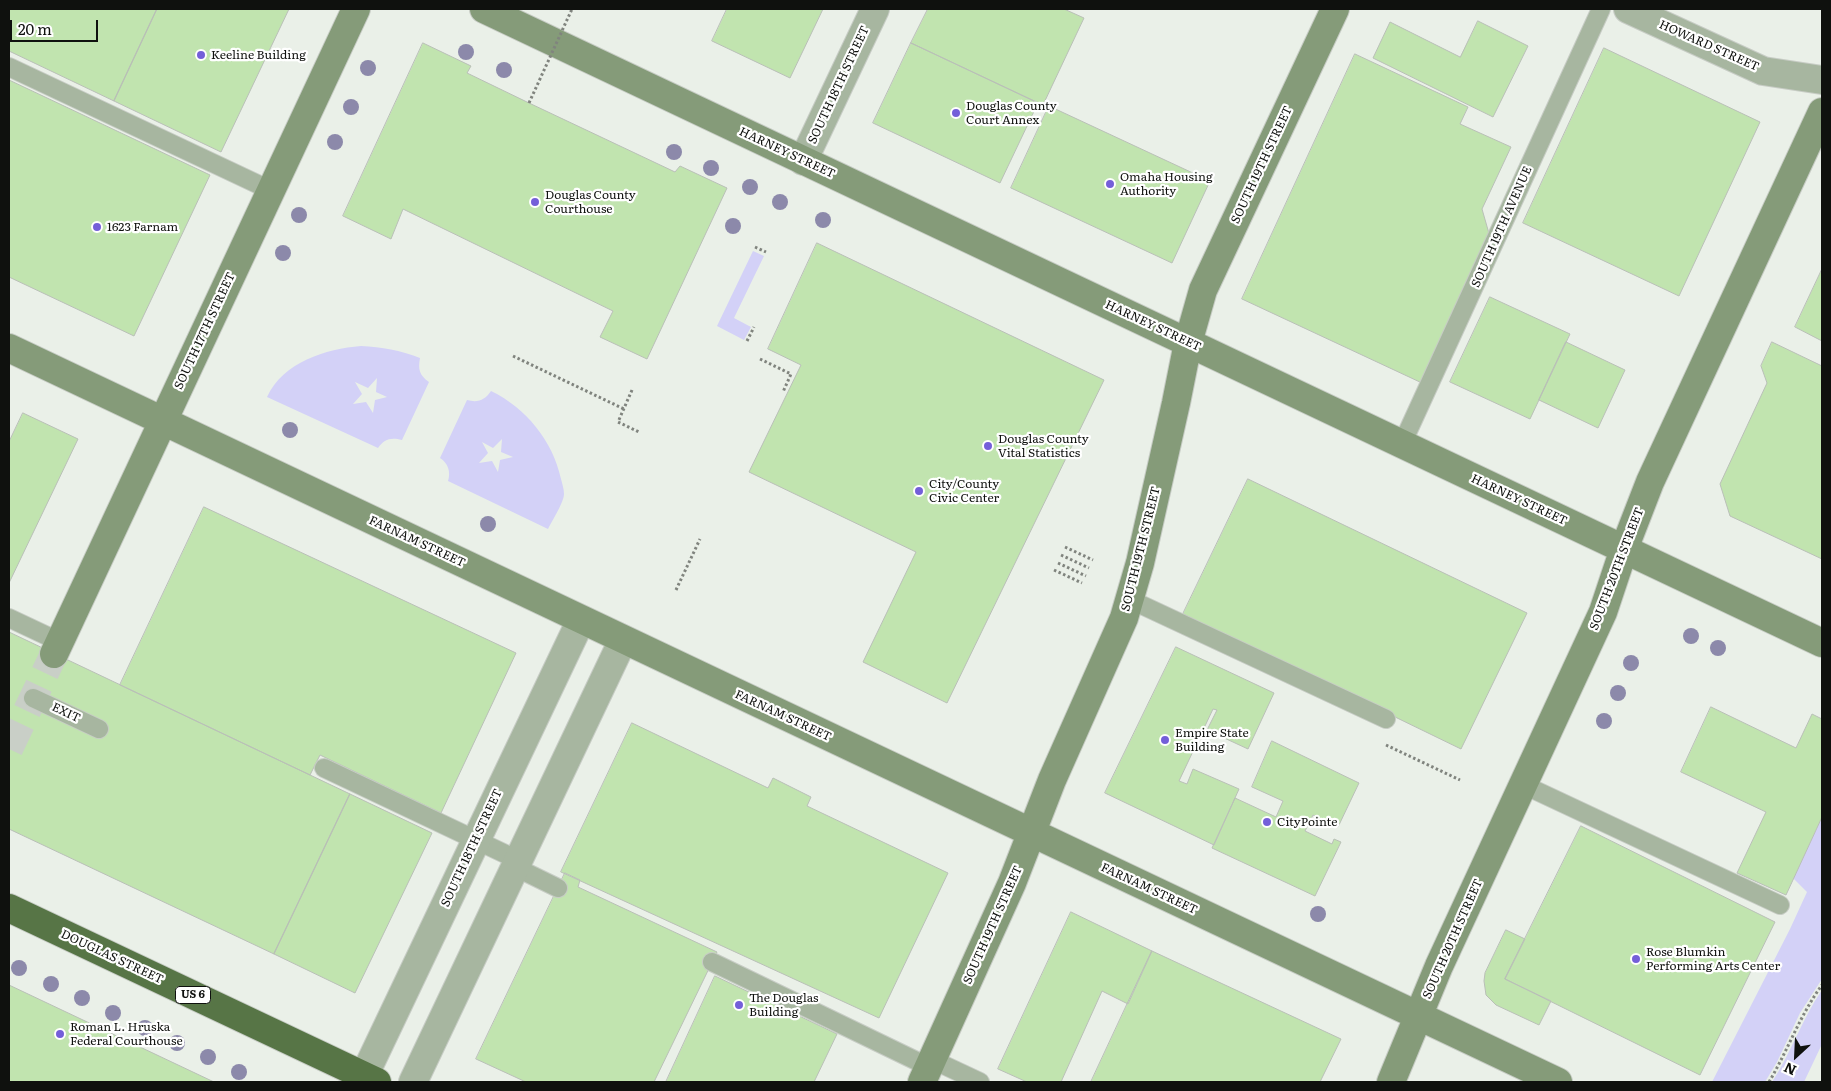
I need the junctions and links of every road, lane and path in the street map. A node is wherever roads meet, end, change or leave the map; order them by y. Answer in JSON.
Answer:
{"nodes":[{"id":1,"x":356,"y":9,"type":"edge"},
{"id":2,"x":484,"y":9,"type":"edge"},
{"id":3,"x":572,"y":9,"type":"edge"},
{"id":4,"x":875,"y":9,"type":"edge"},
{"id":5,"x":1335,"y":9,"type":"edge"},
{"id":6,"x":1601,"y":9,"type":"edge"},
{"id":7,"x":1628,"y":9,"type":"edge"},
{"id":8,"x":9,"y":66,"type":"edge"},
{"id":9,"x":1822,"y":80,"type":"edge"},
{"id":10,"x":528,"y":102,"type":"dead end"},
{"id":11,"x":1822,"y":112,"type":"edge"},
{"id":12,"x":802,"y":161,"type":"junction"},
{"id":13,"x":270,"y":190,"type":"junction"},
{"id":14,"x":755,"y":247,"type":"dead end"},
{"id":15,"x":766,"y":252,"type":"dead end"},
{"id":16,"x":754,"y":327,"type":"dead end"},
{"id":17,"x":748,"y":341,"type":"dead end"},
{"id":18,"x":1188,"y":343,"type":"junction"},
{"id":19,"x":9,"y":348,"type":"edge"},
{"id":20,"x":513,"y":356,"type":"dead end"},
{"id":21,"x":760,"y":359,"type":"dead end"},
{"id":22,"x":632,"y":390,"type":"dead end"},
{"id":23,"x":783,"y":392,"type":"dead end"},
{"id":24,"x":624,"y":408,"type":"junction"},
{"id":25,"x":163,"y":422,"type":"junction"},
{"id":26,"x":639,"y":432,"type":"dead end"},
{"id":27,"x":1402,"y":444,"type":"junction"},
{"id":28,"x":700,"y":540,"type":"dead end"},
{"id":29,"x":1065,"y":547,"type":"dead end"},
{"id":30,"x":1624,"y":549,"type":"junction"},
{"id":31,"x":1061,"y":555,"type":"dead end"},
{"id":32,"x":1093,"y":560,"type":"dead end"},
{"id":33,"x":1058,"y":563,"type":"dead end"},
{"id":34,"x":1089,"y":568,"type":"dead end"},
{"id":35,"x":1054,"y":570,"type":"dead end"},
{"id":36,"x":1086,"y":576,"type":"dead end"},
{"id":37,"x":1082,"y":583,"type":"dead end"},
{"id":38,"x":676,"y":590,"type":"dead end"},
{"id":39,"x":1130,"y":600,"type":"junction"},
{"id":40,"x":9,"y":618,"type":"edge"},
{"id":41,"x":580,"y":620,"type":"junction"},
{"id":42,"x":623,"y":640,"type":"junction"},
{"id":43,"x":1822,"y":643,"type":"edge"},
{"id":44,"x":57,"y":648,"type":"joint"},
{"id":45,"x":33,"y":698,"type":"dead end"},
{"id":46,"x":1386,"y":719,"type":"dead end"},
{"id":47,"x":99,"y":729,"type":"dead end"},
{"id":48,"x":1386,"y":745,"type":"dead end"},
{"id":49,"x":324,"y":768,"type":"dead end"},
{"id":50,"x":1460,"y":780,"type":"dead end"},
{"id":51,"x":1524,"y":785,"type":"junction"},
{"id":52,"x":1032,"y":833,"type":"junction"},
{"id":53,"x":476,"y":841,"type":"junction"},
{"id":54,"x":516,"y":863,"type":"junction"},
{"id":55,"x":558,"y":888,"type":"dead end"},
{"id":56,"x":1780,"y":905,"type":"dead end"},
{"id":57,"x":9,"y":908,"type":"edge"},
{"id":58,"x":712,"y":962,"type":"dead end"},
{"id":59,"x":1822,"y":985,"type":"edge"},
{"id":60,"x":1418,"y":1016,"type":"junction"},
{"id":61,"x":928,"y":1070,"type":"edge"},
{"id":62,"x":371,"y":1079,"type":"edge"},
{"id":63,"x":413,"y":1082,"type":"edge"},
{"id":64,"x":980,"y":1082,"type":"edge"},
{"id":65,"x":1391,"y":1082,"type":"edge"},
{"id":66,"x":1558,"y":1082,"type":"edge"},
{"id":67,"x":1769,"y":1082,"type":"edge"}],
"edges":[{"from":1,"to":13,"type":"main road","name":"SOUTH 17TH STREET"},
{"from":2,"to":12,"type":"main road","name":"HARNEY STREET"},
{"from":3,"to":10,"type":"path","bridge":true},
{"from":4,"to":12,"type":"street","name":"SOUTH 18TH STREET"},
{"from":5,"to":18,"type":"main road","name":"SOUTH 19TH STREET"},
{"from":6,"to":27,"type":"lane","name":"SOUTH 19TH AVENUE"},
{"from":7,"to":9,"type":"street","name":"HOWARD STREET"},
{"from":8,"to":13,"type":"lane"},
{"from":11,"to":30,"type":"main road","name":"SOUTH 20TH STREET"},
{"from":12,"to":18,"type":"main road","name":"HARNEY STREET"},
{"from":13,"to":25,"type":"main road","name":"SOUTH 17TH STREET"},
{"from":14,"to":15,"type":"path"},
{"from":16,"to":17,"type":"path"},
{"from":18,"to":27,"type":"main road","name":"HARNEY STREET"},
{"from":18,"to":39,"type":"main road","name":"SOUTH 19TH STREET"},
{"from":19,"to":25,"type":"main road","name":"FARNAM STREET"},
{"from":20,"to":24,"type":"path"},
{"from":21,"to":23,"type":"path"},
{"from":22,"to":24,"type":"path"},
{"from":24,"to":26,"type":"path"},
{"from":25,"to":41,"type":"main road","name":"FARNAM STREET"},
{"from":25,"to":44,"type":"main road","name":"SOUTH 17TH STREET"},
{"from":27,"to":30,"type":"main road","name":"HARNEY STREET"},
{"from":28,"to":38,"type":"path"},
{"from":29,"to":32,"type":"path"},
{"from":30,"to":43,"type":"main road","name":"HARNEY STREET"},
{"from":30,"to":51,"type":"main road","name":"SOUTH 20TH STREET"},
{"from":31,"to":34,"type":"path"},
{"from":33,"to":36,"type":"path"},
{"from":35,"to":37,"type":"path"},
{"from":39,"to":46,"type":"lane"},
{"from":39,"to":52,"type":"main road","name":"SOUTH 19TH STREET"},
{"from":40,"to":44,"type":"lane"},
{"from":41,"to":42,"type":"main road","name":"FARNAM STREET"},
{"from":41,"to":53,"type":"street","name":"SOUTH 18TH STREET"},
{"from":42,"to":52,"type":"main road","name":"FARNAM STREET"},
{"from":42,"to":54,"type":"street"},
{"from":45,"to":47,"type":"lane","name":"EXIT"},
{"from":48,"to":50,"type":"path"},
{"from":49,"to":53,"type":"lane"},
{"from":51,"to":56,"type":"lane"},
{"from":51,"to":60,"type":"main road","name":"SOUTH 20TH STREET"},
{"from":52,"to":60,"type":"main road","name":"FARNAM STREET"},
{"from":52,"to":61,"type":"main road","name":"SOUTH 19TH STREET"},
{"from":53,"to":54,"type":"lane"},
{"from":53,"to":62,"type":"street","name":"SOUTH 18TH STREET"},
{"from":54,"to":55,"type":"lane"},
{"from":54,"to":63,"type":"street"},
{"from":57,"to":62,"type":"highway","name":"DOUGLAS STREET","number":"US 6"},
{"from":58,"to":61,"type":"lane"},
{"from":59,"to":67,"type":"path"},
{"from":60,"to":65,"type":"main road","name":"SOUTH 20TH STREET"},
{"from":60,"to":66,"type":"main road","name":"FARNAM STREET"},
{"from":61,"to":64,"type":"lane"}]}
